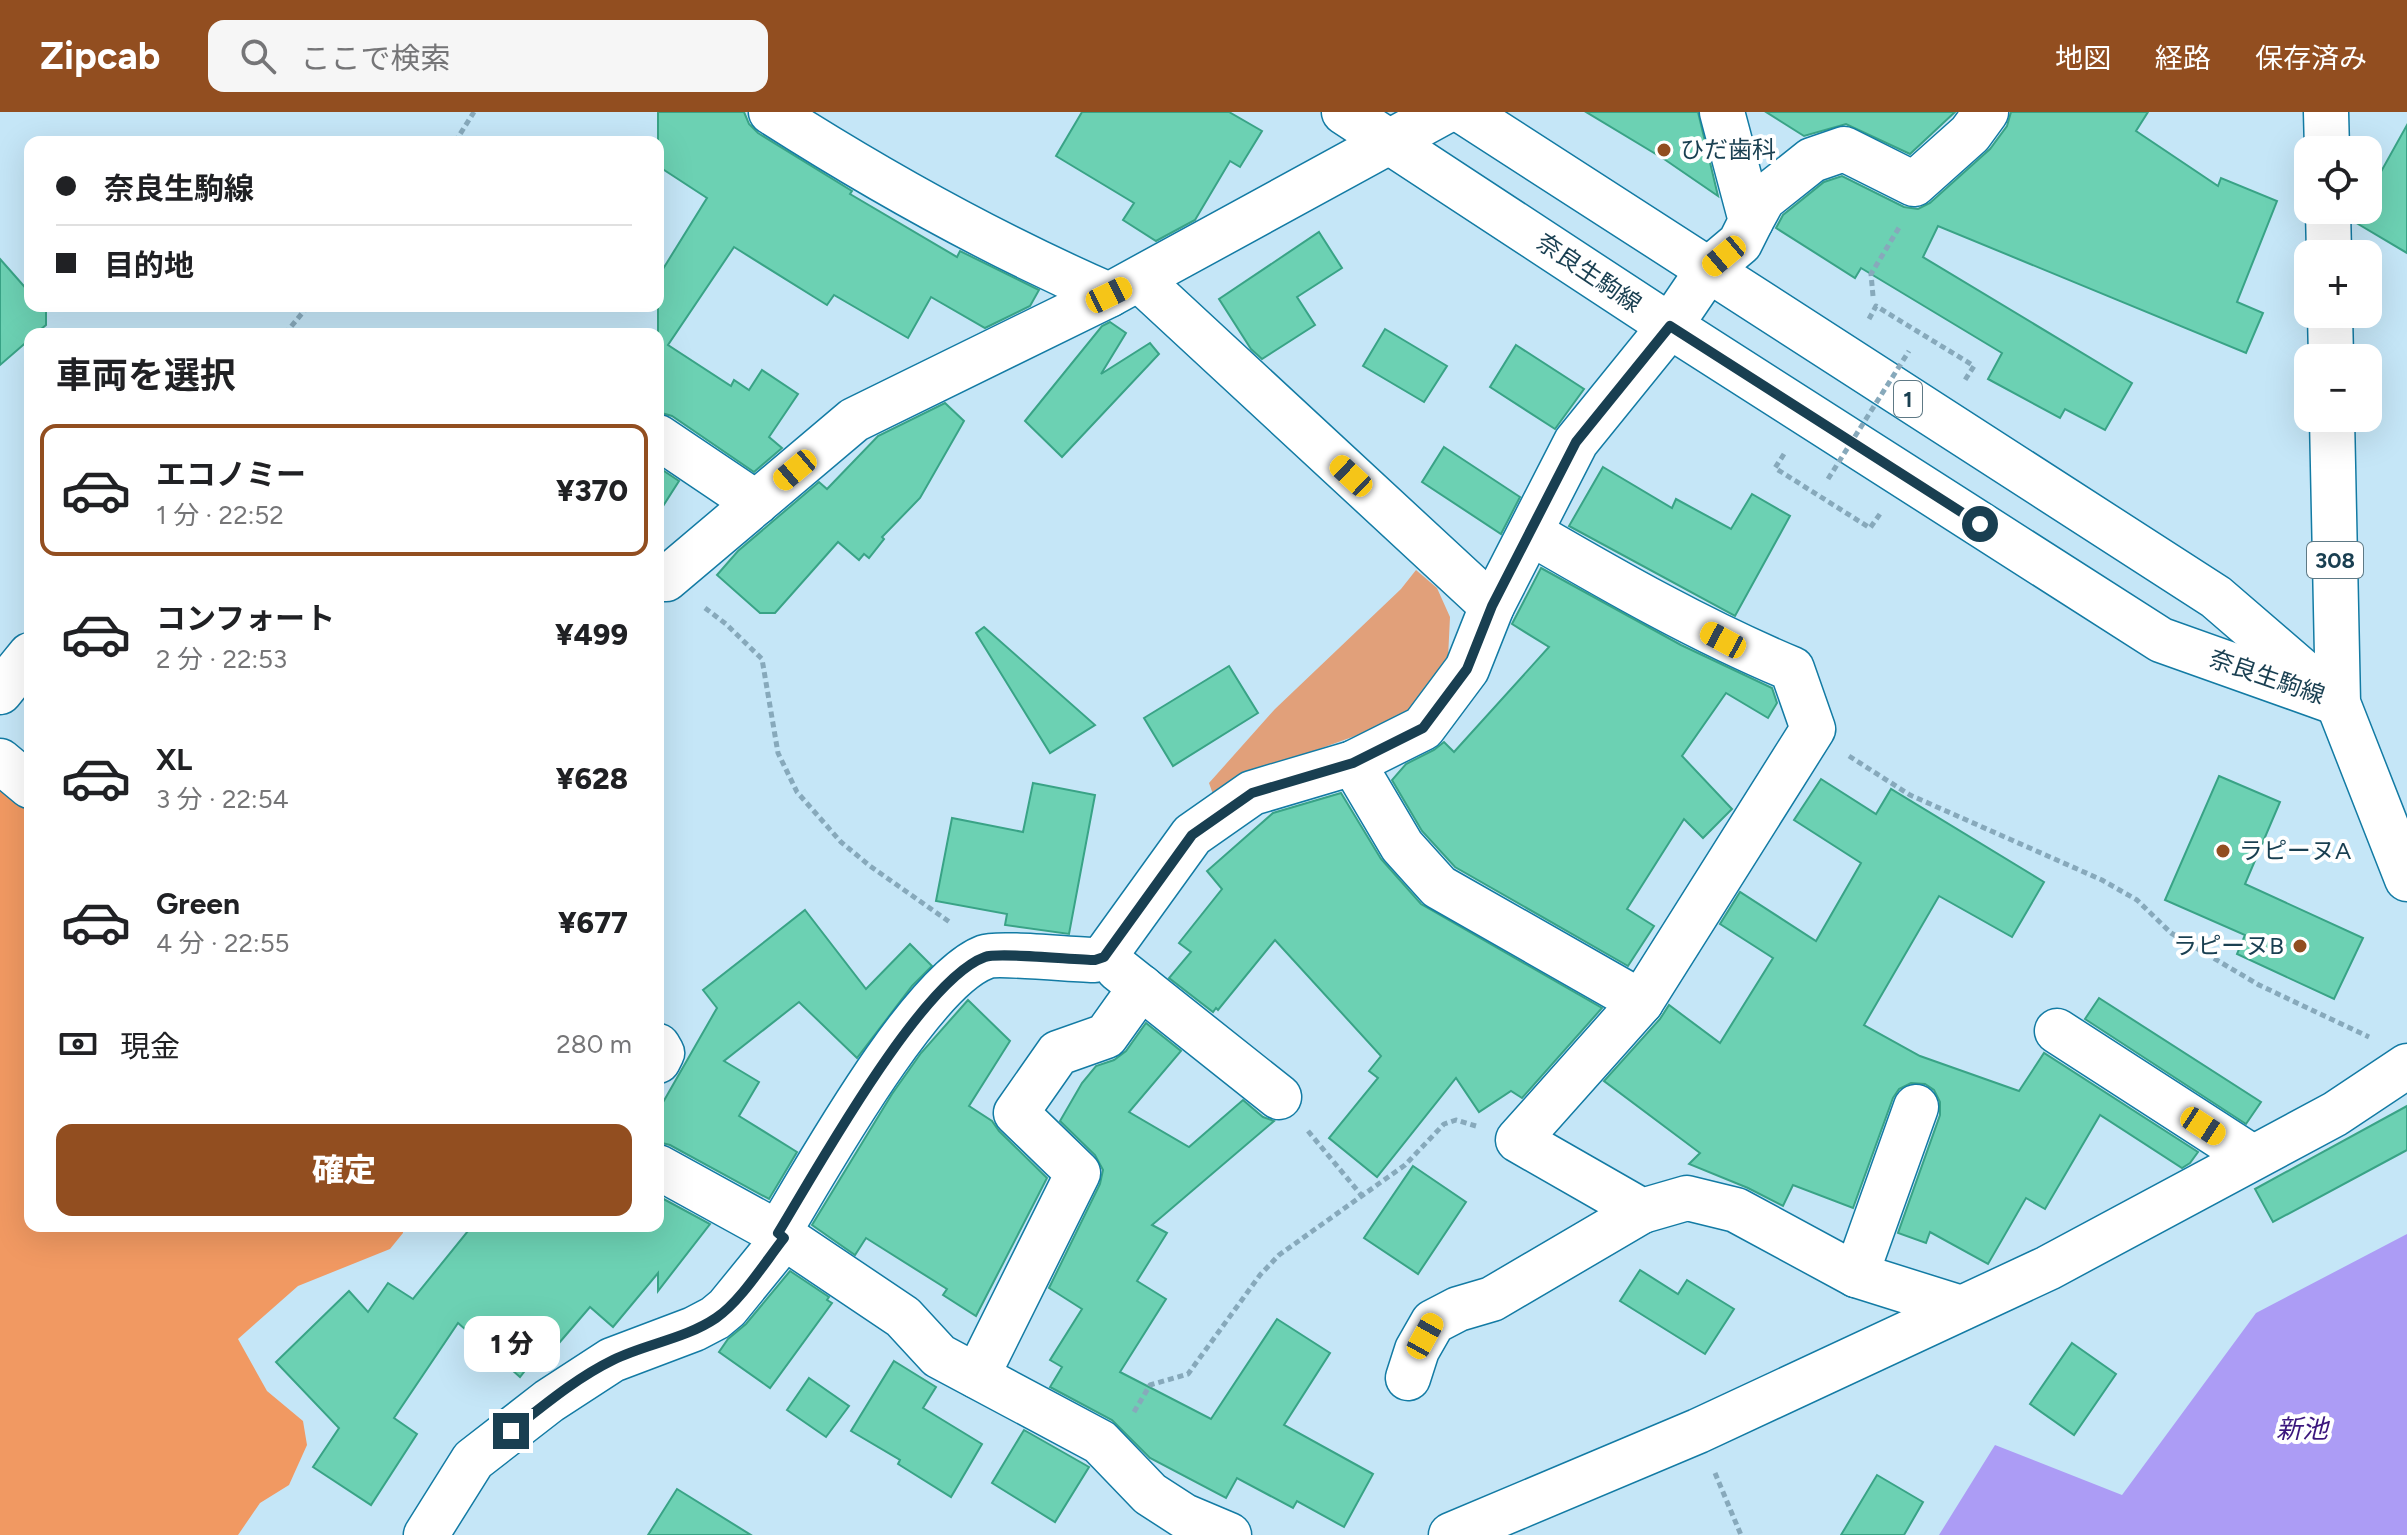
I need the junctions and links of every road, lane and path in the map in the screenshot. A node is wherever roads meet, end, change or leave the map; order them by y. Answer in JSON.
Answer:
{"nodes":[{"id":1,"x":474,"y":112,"type":"edge"},
{"id":2,"x":771,"y":112,"type":"edge"},
{"id":3,"x":1344,"y":112,"type":"edge"},
{"id":4,"x":1444,"y":112,"type":"edge"},
{"id":5,"x":1464,"y":112,"type":"edge"},
{"id":6,"x":1722,"y":112,"type":"edge"},
{"id":7,"x":1986,"y":112,"type":"edge"},
{"id":8,"x":2326,"y":112,"type":"edge"},
{"id":9,"x":459,"y":136,"type":"edge"},
{"id":10,"x":2327,"y":136,"type":"edge"},
{"id":11,"x":1390,"y":142,"type":"junction"},
{"id":12,"x":1914,"y":184,"type":"junction"},
{"id":13,"x":1751,"y":221,"type":"junction"},
{"id":14,"x":1708,"y":270,"type":"junction"},
{"id":15,"x":1124,"y":288,"type":"junction"},
{"id":16,"x":1873,"y":296,"type":"dead end"},
{"id":17,"x":303,"y":312,"type":"edge"},
{"id":18,"x":1866,"y":324,"type":"dead end"},
{"id":19,"x":1670,"y":326,"type":"junction"},
{"id":20,"x":290,"y":328,"type":"edge"},
{"id":21,"x":1899,"y":344,"type":"dead end"},
{"id":22,"x":1962,"y":385,"type":"dead end"},
{"id":23,"x":2332,"y":432,"type":"edge"},
{"id":24,"x":664,"y":441,"type":"edge"},
{"id":25,"x":1828,"y":479,"type":"dead end"},
{"id":26,"x":756,"y":503,"type":"junction"},
{"id":27,"x":1531,"y":533,"type":"junction"},
{"id":28,"x":664,"y":577,"type":"edge"},
{"id":29,"x":664,"y":580,"type":"edge"},
{"id":30,"x":1492,"y":606,"type":"junction"},
{"id":31,"x":24,"y":662,"type":"edge"},
{"id":32,"x":0,"y":692,"type":"edge"},
{"id":33,"x":2338,"y":703,"type":"junction"},
{"id":34,"x":1812,"y":730,"type":"junction"},
{"id":35,"x":0,"y":761,"type":"edge"},
{"id":36,"x":1353,"y":763,"type":"junction"},
{"id":37,"x":24,"y":781,"type":"edge"},
{"id":38,"x":2407,"y":879,"type":"edge"},
{"id":39,"x":987,"y":956,"type":"junction"},
{"id":40,"x":1104,"y":957,"type":"junction"},
{"id":41,"x":1141,"y":987,"type":"junction"},
{"id":42,"x":1641,"y":1002,"type":"junction"},
{"id":43,"x":2057,"y":1031,"type":"dead end"},
{"id":44,"x":2371,"y":1038,"type":"dead end"},
{"id":45,"x":2407,"y":1066,"type":"edge"},
{"id":46,"x":1279,"y":1097,"type":"joint"},
{"id":47,"x":1916,"y":1107,"type":"dead end"},
{"id":48,"x":1518,"y":1140,"type":"junction"},
{"id":49,"x":2252,"y":1157,"type":"junction"},
{"id":50,"x":664,"y":1170,"type":"edge"},
{"id":51,"x":1362,"y":1196,"type":"junction"},
{"id":52,"x":1642,"y":1211,"type":"junction"},
{"id":53,"x":781,"y":1236,"type":"junction"},
{"id":54,"x":1856,"y":1275,"type":"junction"},
{"id":55,"x":1961,"y":1308,"type":"junction"},
{"id":56,"x":977,"y":1376,"type":"junction"},
{"id":57,"x":1408,"y":1378,"type":"dead end"},
{"id":58,"x":1698,"y":1431,"type":"junction"},
{"id":59,"x":1110,"y":1452,"type":"junction"},
{"id":60,"x":426,"y":1535,"type":"edge"},
{"id":61,"x":1229,"y":1535,"type":"edge"},
{"id":62,"x":1451,"y":1535,"type":"edge"},
{"id":63,"x":1741,"y":1535,"type":"edge"}],
"edges":[{"from":1,"to":9,"type":"path"},
{"from":2,"to":15,"type":"main road"},
{"from":3,"to":11,"type":"main road","name":"奈良生駒線"},
{"from":4,"to":11,"type":"main road"},
{"from":5,"to":14,"type":"main road","name":"奈良生駒線","number":"1"},
{"from":6,"to":13,"type":"main road"},
{"from":7,"to":12,"type":"main road"},
{"from":8,"to":10,"type":"main road"},
{"from":11,"to":15,"type":"main road"},
{"from":11,"to":19,"type":"main road","name":"奈良生駒線"},
{"from":12,"to":13,"type":"main road"},
{"from":12,"to":16,"type":"path"},
{"from":13,"to":14,"type":"main road"},
{"from":14,"to":19,"type":"main road"},
{"from":14,"to":33,"type":"main road","name":"奈良生駒線","number":"1"},
{"from":15,"to":26,"type":"main road"},
{"from":15,"to":30,"type":"main road"},
{"from":17,"to":20,"type":"path"},
{"from":18,"to":22,"type":"path"},
{"from":19,"to":27,"type":"main road"},
{"from":19,"to":33,"type":"main road","name":"奈良生駒線"},
{"from":21,"to":25,"type":"path","bridge":true},
{"from":23,"to":33,"type":"main road","number":"308"},
{"from":24,"to":26,"type":"main road"},
{"from":26,"to":28,"type":"main road"},
{"from":27,"to":30,"type":"main road"},
{"from":27,"to":34,"type":"main road"},
{"from":29,"to":39,"type":"path"},
{"from":30,"to":36,"type":"main road"},
{"from":31,"to":32,"type":"main road"},
{"from":33,"to":38,"type":"main road","number":"308"},
{"from":34,"to":42,"type":"main road"},
{"from":34,"to":44,"type":"path"},
{"from":35,"to":37,"type":"main road"},
{"from":36,"to":40,"type":"main road"},
{"from":36,"to":42,"type":"main road"},
{"from":39,"to":40,"type":"main road"},
{"from":39,"to":53,"type":"main road"},
{"from":40,"to":41,"type":"main road"},
{"from":41,"to":46,"type":"main road"},
{"from":41,"to":56,"type":"main road"},
{"from":42,"to":48,"type":"main road"},
{"from":43,"to":49,"type":"main road"},
{"from":45,"to":49,"type":"main road"},
{"from":46,"to":51,"type":"path"},
{"from":47,"to":54,"type":"main road"},
{"from":48,"to":51,"type":"path"},
{"from":48,"to":52,"type":"main road"},
{"from":49,"to":55,"type":"main road"},
{"from":50,"to":53,"type":"main road"},
{"from":51,"to":59,"type":"path"},
{"from":52,"to":54,"type":"main road"},
{"from":52,"to":57,"type":"main road"},
{"from":53,"to":56,"type":"main road"},
{"from":53,"to":60,"type":"main road"},
{"from":54,"to":55,"type":"main road"},
{"from":55,"to":58,"type":"main road"},
{"from":56,"to":59,"type":"main road"},
{"from":58,"to":62,"type":"main road"},
{"from":58,"to":63,"type":"path"},
{"from":59,"to":61,"type":"main road"}]}
